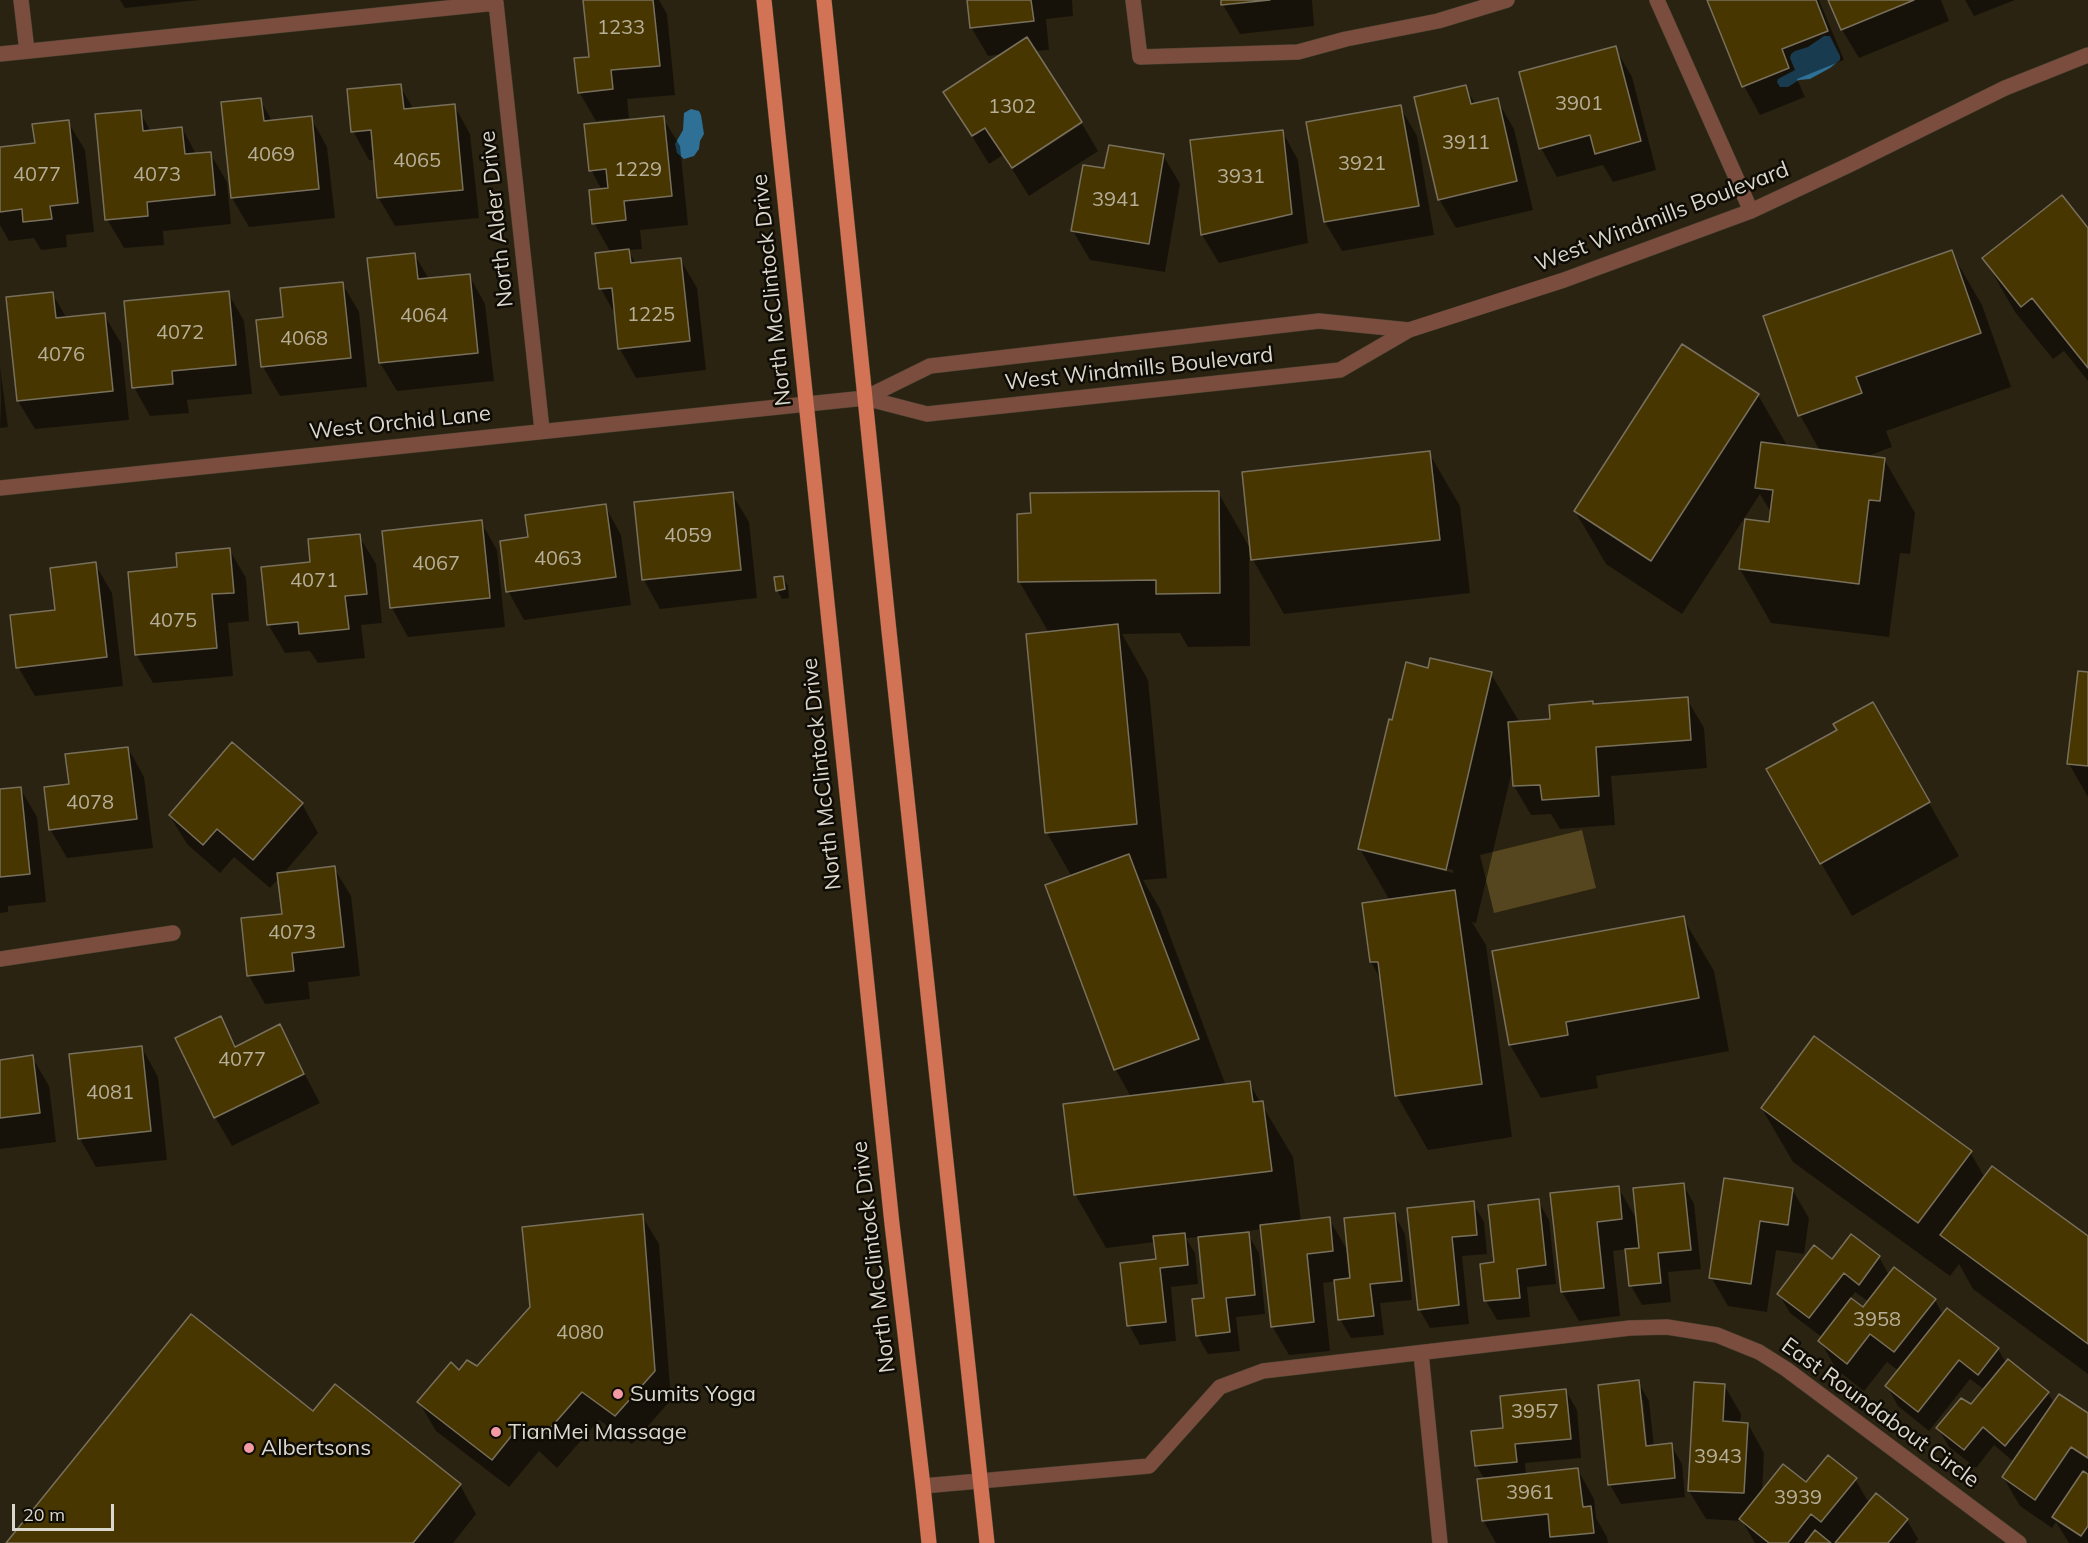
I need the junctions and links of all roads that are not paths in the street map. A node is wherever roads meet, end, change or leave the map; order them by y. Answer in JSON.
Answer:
{"nodes":[{"id":1,"x":21,"y":0,"type":"edge"},
{"id":2,"x":764,"y":0,"type":"edge"},
{"id":3,"x":824,"y":0,"type":"edge"},
{"id":4,"x":1133,"y":0,"type":"edge"},
{"id":5,"x":1507,"y":0,"type":"edge"},
{"id":6,"x":1657,"y":0,"type":"edge"},
{"id":7,"x":27,"y":51,"type":"junction"},
{"id":8,"x":0,"y":54,"type":"edge"},
{"id":9,"x":2088,"y":55,"type":"edge"},
{"id":10,"x":1751,"y":212,"type":"junction"},
{"id":11,"x":1409,"y":330,"type":"junction"},
{"id":12,"x":865,"y":398,"type":"junction"},
{"id":13,"x":806,"y":405,"type":"junction"},
{"id":14,"x":542,"y":430,"type":"junction"},
{"id":15,"x":0,"y":488,"type":"edge"},
{"id":16,"x":173,"y":933,"type":"dead end"},
{"id":17,"x":0,"y":959,"type":"edge"},
{"id":18,"x":1421,"y":1353,"type":"junction"},
{"id":19,"x":981,"y":1481,"type":"junction"},
{"id":20,"x":923,"y":1486,"type":"junction"},
{"id":21,"x":928,"y":1543,"type":"edge"},
{"id":22,"x":987,"y":1543,"type":"edge"},
{"id":23,"x":1440,"y":1543,"type":"edge"},
{"id":24,"x":2019,"y":1543,"type":"edge"}],
"edges":[{"from":1,"to":7,"type":"street"},
{"from":2,"to":13,"type":"main road","name":"North McClintock Drive"},
{"from":3,"to":12,"type":"main road"},
{"from":4,"to":5,"type":"street"},
{"from":6,"to":10,"type":"street"},
{"from":7,"to":8,"type":"street"},
{"from":7,"to":14,"type":"street","name":"North Alder Drive"},
{"from":9,"to":10,"type":"street","name":"West Windmills Boulevard"},
{"from":10,"to":11,"type":"street","name":"West Windmills Boulevard"},
{"from":11,"to":12,"type":"street","name":"West Windmills Boulevard"},
{"from":11,"to":12,"type":"street","name":"West Windmills Boulevard"},
{"from":12,"to":13,"type":"street","name":"West Windmills Boulevard"},
{"from":12,"to":19,"type":"main road"},
{"from":13,"to":14,"type":"street","name":"West Orchid Lane"},
{"from":13,"to":20,"type":"main road","name":"North McClintock Drive"},
{"from":14,"to":15,"type":"street","name":"West Orchid Lane"},
{"from":16,"to":17,"type":"street"},
{"from":18,"to":19,"type":"street","name":"East Roundabout Circle"},
{"from":18,"to":23,"type":"street"},
{"from":18,"to":24,"type":"street","name":"East Roundabout Circle"},
{"from":19,"to":20,"type":"street","name":"East Roundabout Circle"},
{"from":19,"to":22,"type":"main road"},
{"from":20,"to":21,"type":"main road","name":"North McClintock Drive"}]}
